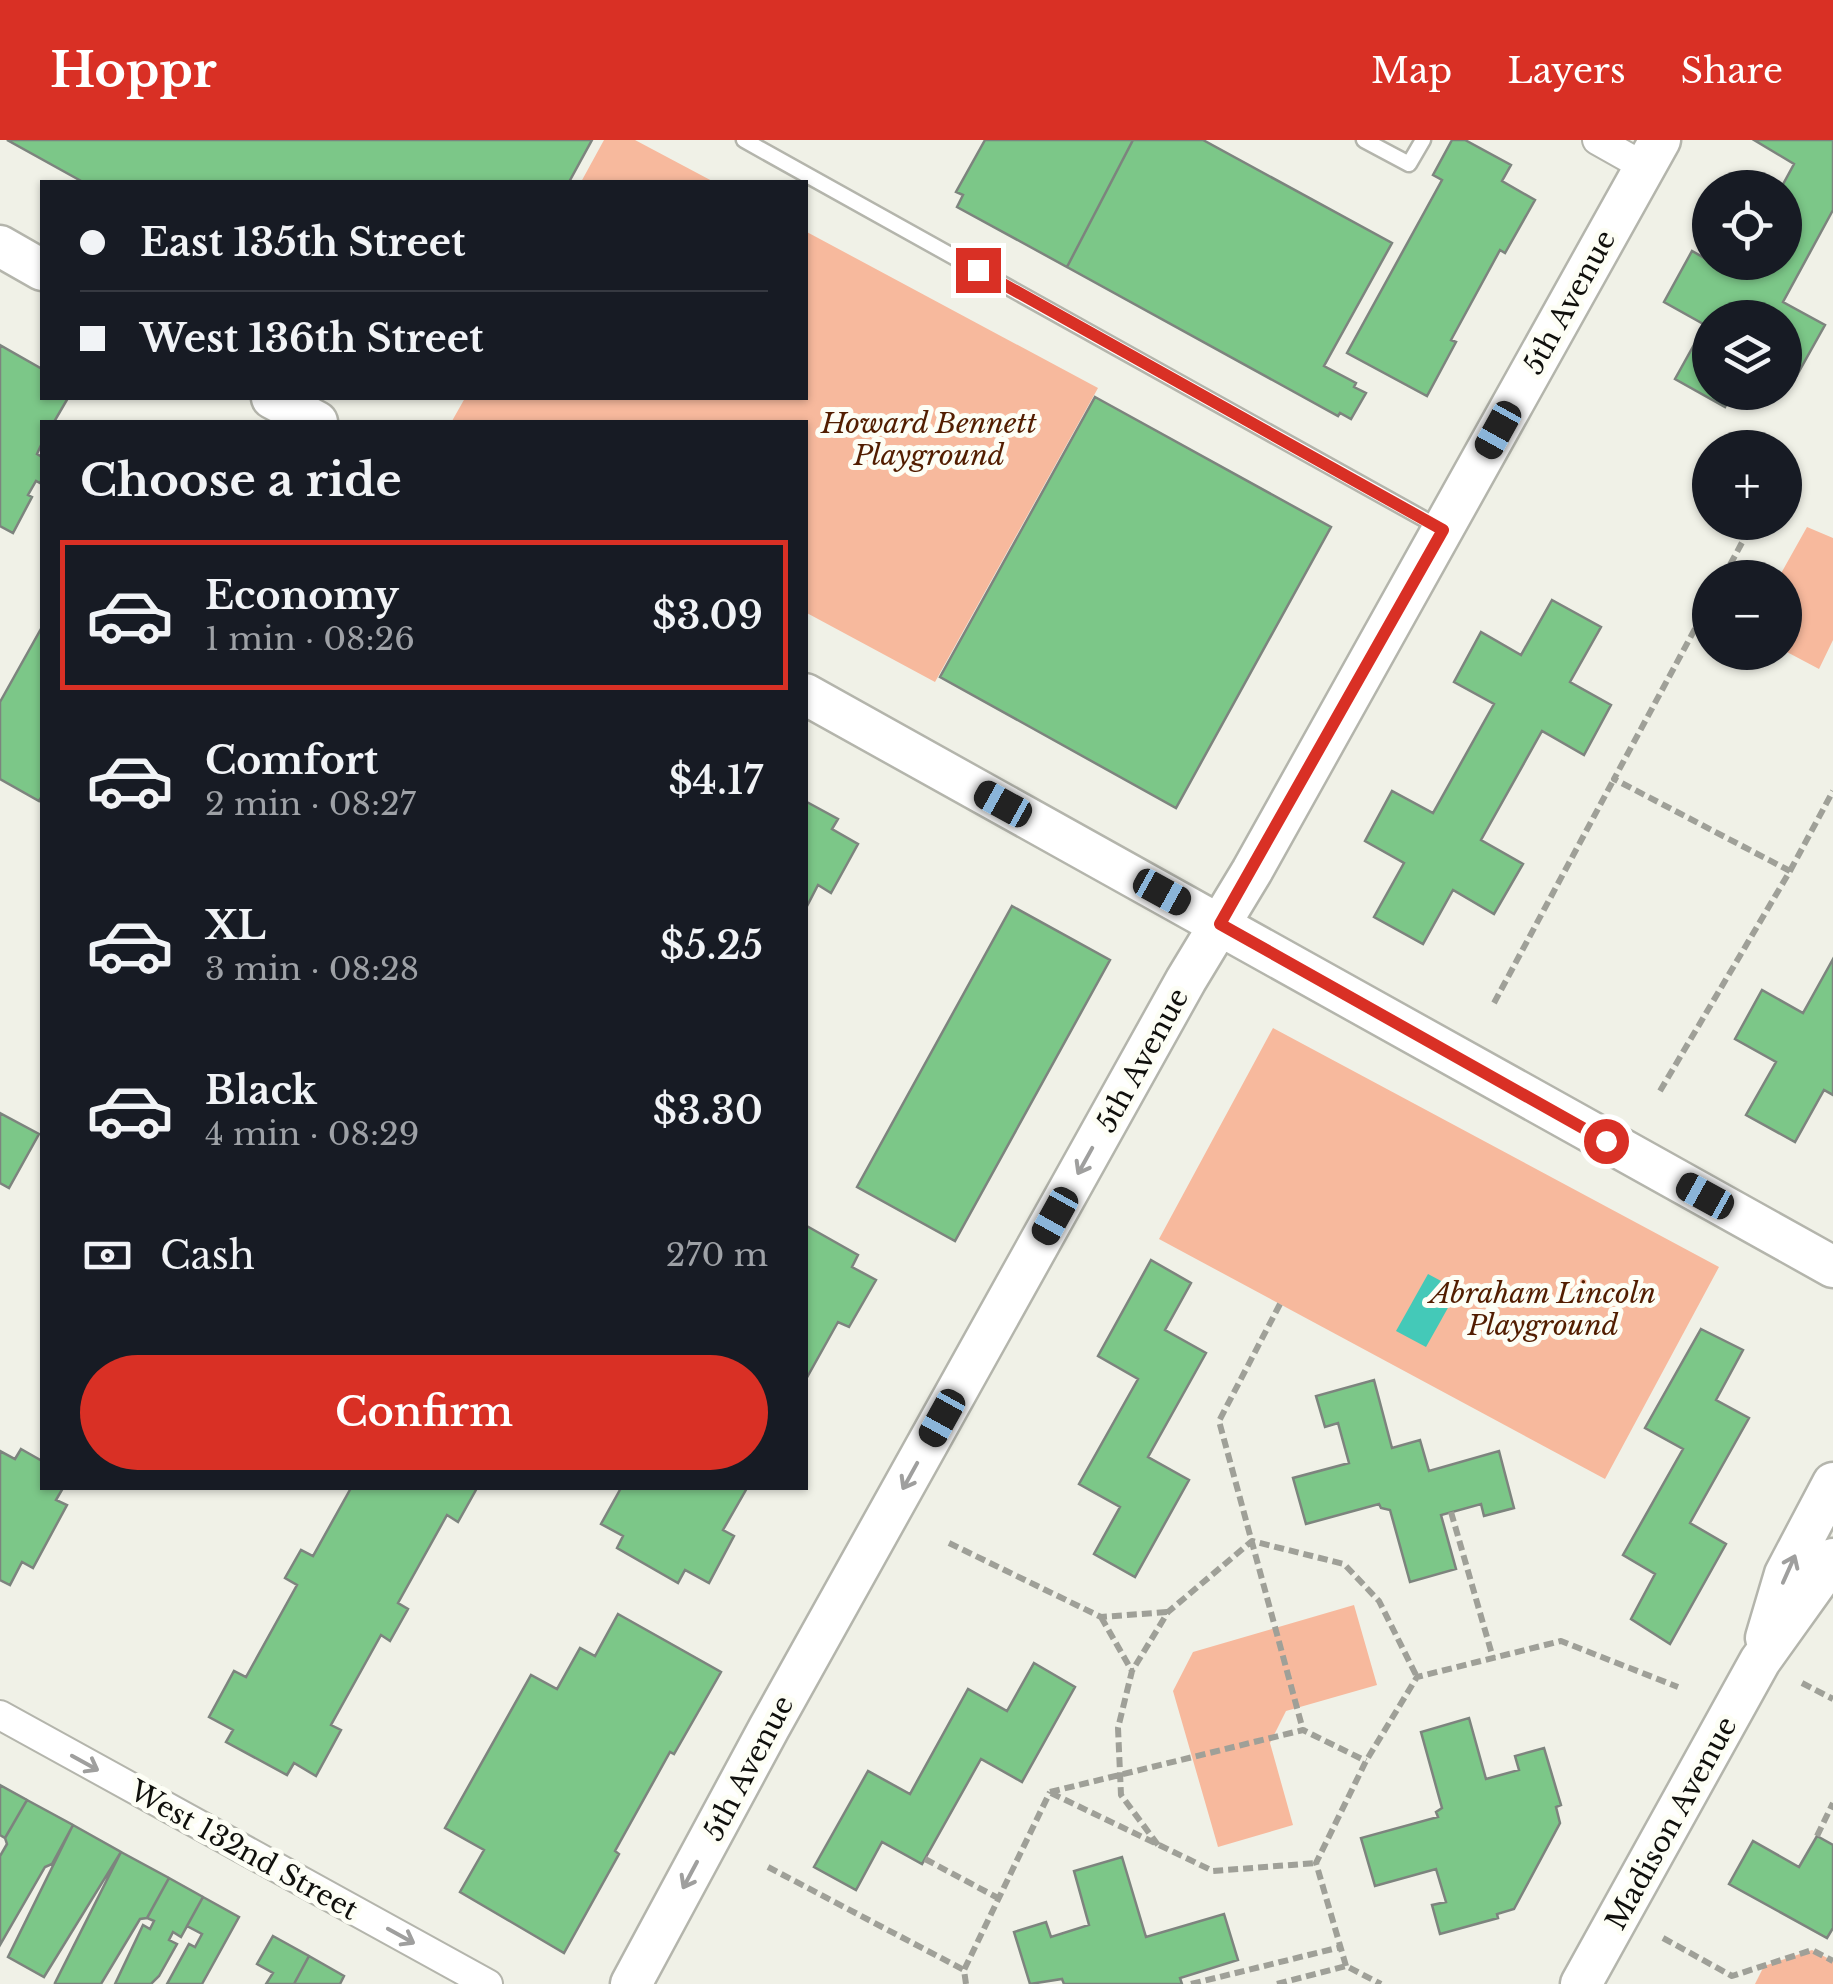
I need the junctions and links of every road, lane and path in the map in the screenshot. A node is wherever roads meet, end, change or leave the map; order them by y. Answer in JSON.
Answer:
{"nodes":[{"id":1,"x":744,"y":140,"type":"edge"},
{"id":2,"x":1364,"y":140,"type":"edge"},
{"id":3,"x":1423,"y":140,"type":"edge"},
{"id":4,"x":1598,"y":140,"type":"edge"},
{"id":5,"x":1652,"y":153,"type":"edge"},
{"id":6,"x":0,"y":246,"type":"edge"},
{"id":7,"x":40,"y":269,"type":"edge"},
{"id":8,"x":276,"y":400,"type":"edge"},
{"id":9,"x":313,"y":420,"type":"edge"},
{"id":10,"x":1443,"y":530,"type":"junction"},
{"id":11,"x":1692,"y":635,"type":"edge"},
{"id":12,"x":808,"y":696,"type":"edge"},
{"id":13,"x":1614,"y":779,"type":"junction"},
{"id":14,"x":1833,"y":791,"type":"edge"},
{"id":15,"x":1790,"y":871,"type":"junction"},
{"id":16,"x":1220,"y":924,"type":"junction"},
{"id":17,"x":1494,"y":1003,"type":"dead end"},
{"id":18,"x":1660,"y":1091,"type":"dead end"},
{"id":19,"x":1823,"y":1251,"type":"edge"},
{"id":20,"x":1280,"y":1304,"type":"dead end"},
{"id":21,"x":1833,"y":1482,"type":"edge"},
{"id":22,"x":1452,"y":1512,"type":"dead end"},
{"id":23,"x":1252,"y":1541,"type":"junction"},
{"id":24,"x":949,"y":1542,"type":"dead end"},
{"id":25,"x":1833,"y":1559,"type":"edge"},
{"id":26,"x":1168,"y":1612,"type":"junction"},
{"id":27,"x":1102,"y":1617,"type":"junction"},
{"id":28,"x":1493,"y":1658,"type":"junction"},
{"id":29,"x":1760,"y":1661,"type":"junction"},
{"id":30,"x":1132,"y":1671,"type":"junction"},
{"id":31,"x":1417,"y":1678,"type":"junction"},
{"id":32,"x":1802,"y":1683,"type":"dead end"},
{"id":33,"x":1678,"y":1688,"type":"dead end"},
{"id":34,"x":1833,"y":1699,"type":"edge"},
{"id":35,"x":0,"y":1716,"type":"edge"},
{"id":36,"x":1303,"y":1730,"type":"junction"},
{"id":37,"x":1366,"y":1760,"type":"junction"},
{"id":38,"x":1120,"y":1775,"type":"junction"},
{"id":39,"x":1050,"y":1792,"type":"junction"},
{"id":40,"x":1833,"y":1803,"type":"edge"},
{"id":41,"x":1817,"y":1836,"type":"dead end"},
{"id":42,"x":1158,"y":1845,"type":"junction"},
{"id":43,"x":924,"y":1859,"type":"dead end"},
{"id":44,"x":1316,"y":1863,"type":"junction"},
{"id":45,"x":768,"y":1867,"type":"dead end"},
{"id":46,"x":998,"y":1898,"type":"junction"},
{"id":47,"x":1663,"y":1938,"type":"dead end"},
{"id":48,"x":1341,"y":1947,"type":"junction"},
{"id":49,"x":1833,"y":1961,"type":"edge"},
{"id":50,"x":1346,"y":1966,"type":"junction"},
{"id":51,"x":964,"y":1970,"type":"junction"},
{"id":52,"x":1733,"y":1980,"type":"edge"},
{"id":53,"x":488,"y":1984,"type":"edge"},
{"id":54,"x":631,"y":1984,"type":"edge"},
{"id":55,"x":966,"y":1984,"type":"edge"},
{"id":56,"x":1191,"y":1984,"type":"edge"},
{"id":57,"x":1277,"y":1984,"type":"edge"},
{"id":58,"x":1381,"y":1984,"type":"edge"},
{"id":59,"x":1582,"y":1984,"type":"edge"}],
"edges":[{"from":1,"to":10,"type":"lane"},
{"from":2,"to":3,"type":"lane"},
{"from":4,"to":5,"type":"street"},
{"from":5,"to":10,"type":"main road","name":"5th Avenue"},
{"from":6,"to":7,"type":"main road"},
{"from":8,"to":9,"type":"main road"},
{"from":10,"to":16,"type":"main road","name":"5th Avenue"},
{"from":11,"to":13,"type":"path"},
{"from":12,"to":16,"type":"main road"},
{"from":13,"to":15,"type":"path"},
{"from":13,"to":17,"type":"path"},
{"from":14,"to":15,"type":"path"},
{"from":15,"to":18,"type":"path"},
{"from":16,"to":19,"type":"main road"},
{"from":16,"to":54,"type":"main road","name":"5th Avenue","one_way":true},
{"from":20,"to":23,"type":"path"},
{"from":29,"to":21,"type":"main road","name":"Madison Avenue","one_way":true},
{"from":22,"to":28,"type":"path"},
{"from":23,"to":26,"type":"path"},
{"from":23,"to":31,"type":"path"},
{"from":23,"to":36,"type":"path"},
{"from":24,"to":27,"type":"path"},
{"from":25,"to":29,"type":"main road","name":"Madison Avenue"},
{"from":26,"to":27,"type":"path"},
{"from":26,"to":30,"type":"path"},
{"from":27,"to":30,"type":"path"},
{"from":28,"to":31,"type":"path"},
{"from":28,"to":33,"type":"path"},
{"from":29,"to":59,"type":"main road","name":"Madison Avenue"},
{"from":30,"to":38,"type":"path"},
{"from":31,"to":37,"type":"path"},
{"from":32,"to":34,"type":"path"},
{"from":35,"to":53,"type":"street","name":"West 132nd Street","one_way":true},
{"from":36,"to":37,"type":"path"},
{"from":36,"to":38,"type":"path"},
{"from":37,"to":44,"type":"path"},
{"from":38,"to":39,"type":"path"},
{"from":38,"to":42,"type":"path"},
{"from":39,"to":42,"type":"path"},
{"from":39,"to":46,"type":"path"},
{"from":40,"to":41,"type":"path"},
{"from":42,"to":44,"type":"path"},
{"from":43,"to":46,"type":"path"},
{"from":44,"to":48,"type":"path"},
{"from":45,"to":51,"type":"path"},
{"from":46,"to":51,"type":"path"},
{"from":47,"to":52,"type":"path"},
{"from":48,"to":50,"type":"path"},
{"from":48,"to":56,"type":"path"},
{"from":49,"to":52,"type":"path"},
{"from":50,"to":57,"type":"path"},
{"from":50,"to":58,"type":"path"},
{"from":51,"to":55,"type":"path"}]}
